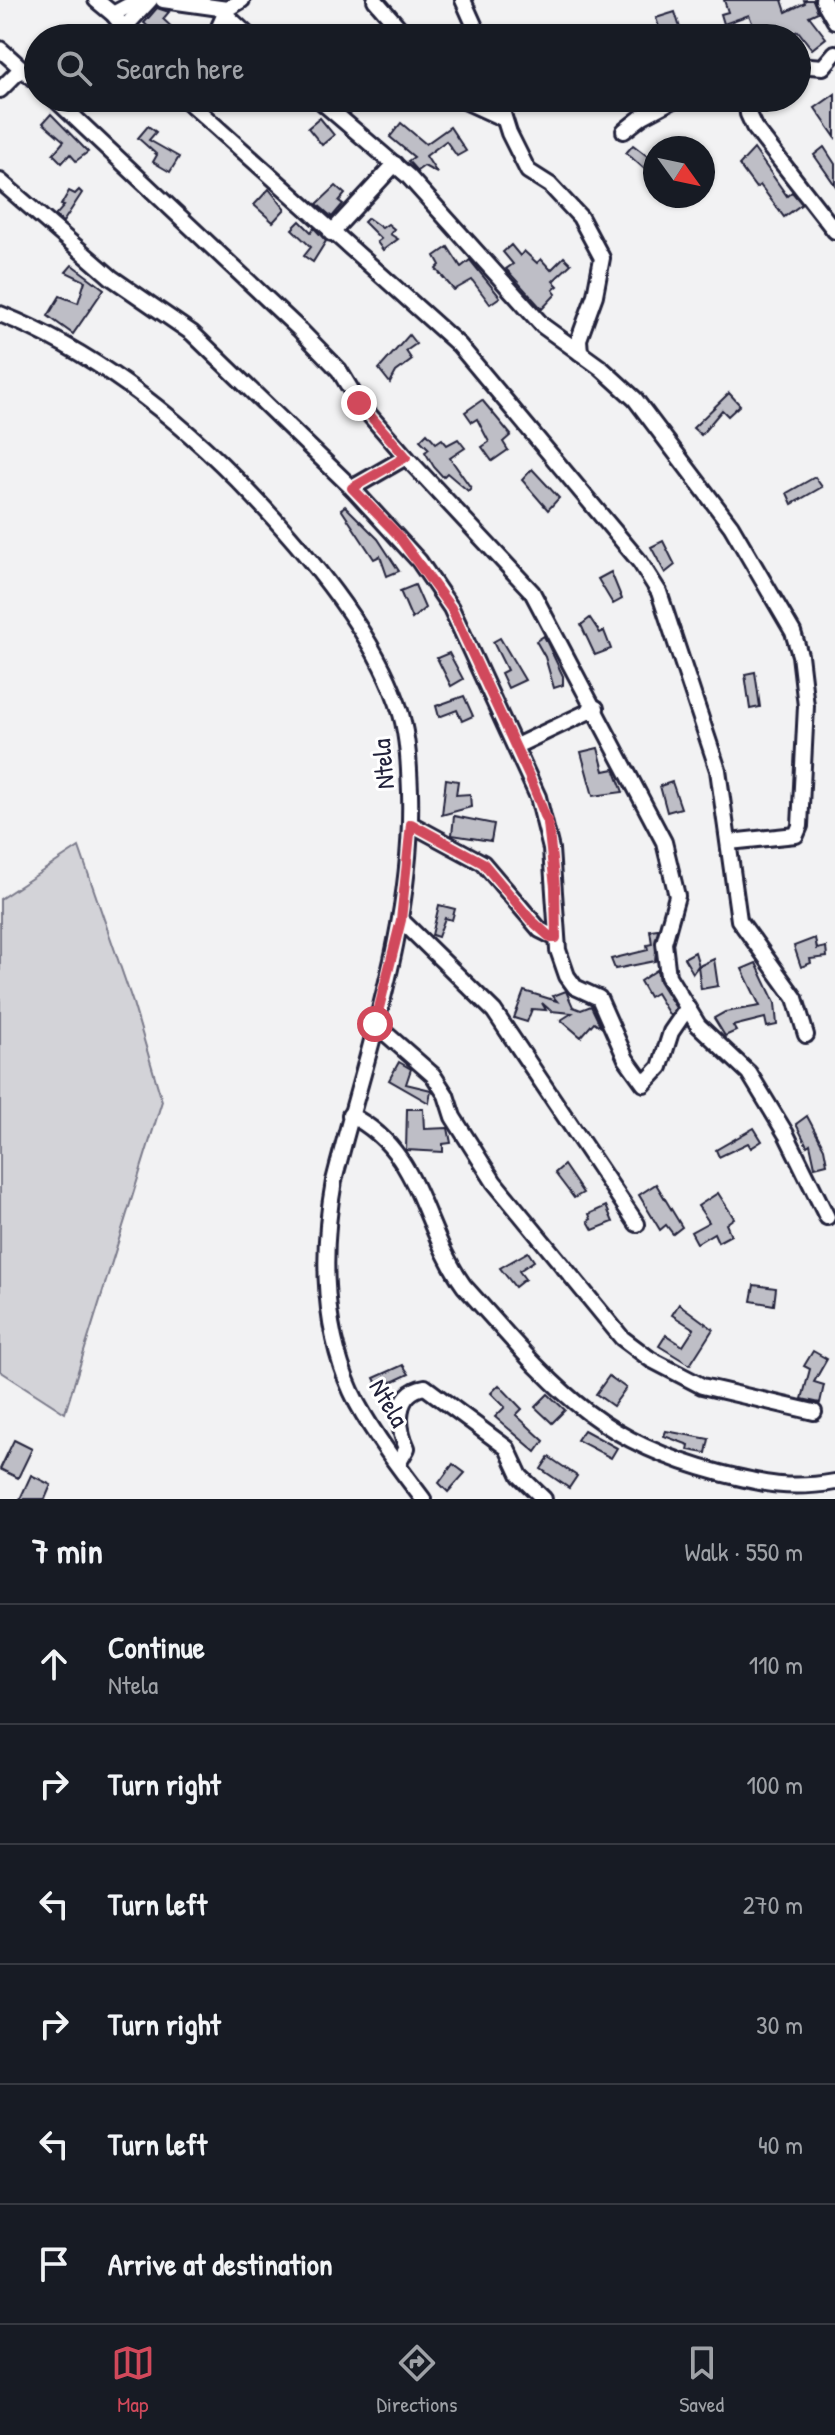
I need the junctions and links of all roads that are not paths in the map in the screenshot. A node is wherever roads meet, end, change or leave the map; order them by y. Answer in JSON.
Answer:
{"nodes":[{"id":1,"x":96,"y":0,"type":"edge"},
{"id":2,"x":139,"y":0,"type":"edge"},
{"id":3,"x":150,"y":0,"type":"edge"},
{"id":4,"x":163,"y":0,"type":"edge"},
{"id":5,"x":242,"y":0,"type":"edge"},
{"id":6,"x":375,"y":0,"type":"edge"},
{"id":7,"x":463,"y":0,"type":"edge"},
{"id":8,"x":823,"y":0,"type":"edge"},
{"id":9,"x":226,"y":12,"type":"junction"},
{"id":10,"x":113,"y":14,"type":"junction"},
{"id":11,"x":835,"y":21,"type":"edge"},
{"id":12,"x":120,"y":24,"type":"edge"},
{"id":13,"x":134,"y":24,"type":"edge"},
{"id":14,"x":220,"y":24,"type":"edge"},
{"id":15,"x":238,"y":24,"type":"edge"},
{"id":16,"x":396,"y":24,"type":"edge"},
{"id":17,"x":474,"y":24,"type":"edge"},
{"id":18,"x":0,"y":49,"type":"edge"},
{"id":19,"x":835,"y":53,"type":"edge"},
{"id":20,"x":811,"y":66,"type":"edge"},
{"id":21,"x":22,"y":68,"type":"joint"},
{"id":22,"x":0,"y":90,"type":"edge"},
{"id":23,"x":69,"y":112,"type":"edge"},
{"id":24,"x":199,"y":112,"type":"edge"},
{"id":25,"x":334,"y":112,"type":"edge"},
{"id":26,"x":489,"y":112,"type":"edge"},
{"id":27,"x":502,"y":112,"type":"edge"},
{"id":28,"x":651,"y":112,"type":"edge"},
{"id":29,"x":748,"y":112,"type":"edge"},
{"id":30,"x":504,"y":119,"type":"junction"},
{"id":31,"x":624,"y":131,"type":"dead end"},
{"id":32,"x":395,"y":164,"type":"junction"},
{"id":33,"x":0,"y":181,"type":"edge"},
{"id":34,"x":835,"y":231,"type":"edge"},
{"id":35,"x":331,"y":233,"type":"junction"},
{"id":36,"x":0,"y":314,"type":"edge"},
{"id":37,"x":580,"y":353,"type":"junction"},
{"id":38,"x":406,"y":457,"type":"junction"},
{"id":39,"x":352,"y":488,"type":"junction"},
{"id":40,"x":596,"y":708,"type":"junction"},
{"id":41,"x":516,"y":746,"type":"junction"},
{"id":42,"x":411,"y":824,"type":"junction"},
{"id":43,"x":729,"y":842,"type":"junction"},
{"id":44,"x":401,"y":920,"type":"junction"},
{"id":45,"x":556,"y":938,"type":"junction"},
{"id":46,"x":686,"y":1010,"type":"junction"},
{"id":47,"x":375,"y":1024,"type":"junction"},
{"id":48,"x":806,"y":1035,"type":"dead end"},
{"id":49,"x":350,"y":1115,"type":"junction"},
{"id":50,"x":827,"y":1217,"type":"dead end"},
{"id":51,"x":637,"y":1224,"type":"dead end"},
{"id":52,"x":814,"y":1412,"type":"dead end"},
{"id":53,"x":398,"y":1464,"type":"junction"},
{"id":54,"x":835,"y":1482,"type":"edge"},
{"id":55,"x":423,"y":1499,"type":"edge"},
{"id":56,"x":544,"y":1499,"type":"edge"}],
"edges":[{"from":1,"to":10,"type":"street"},
{"from":2,"to":10,"type":"street"},
{"from":3,"to":13,"type":"street"},
{"from":4,"to":9,"type":"street"},
{"from":5,"to":9,"type":"street"},
{"from":6,"to":16,"type":"street"},
{"from":7,"to":17,"type":"street"},
{"from":8,"to":11,"type":"street"},
{"from":9,"to":14,"type":"street"},
{"from":9,"to":15,"type":"street"},
{"from":10,"to":12,"type":"street"},
{"from":18,"to":21,"type":"street"},
{"from":19,"to":20,"type":"street"},
{"from":21,"to":22,"type":"street"},
{"from":23,"to":38,"type":"street"},
{"from":24,"to":35,"type":"street"},
{"from":25,"to":32,"type":"street"},
{"from":26,"to":30,"type":"street"},
{"from":27,"to":30,"type":"street"},
{"from":28,"to":31,"type":"street"},
{"from":29,"to":34,"type":"street"},
{"from":30,"to":37,"type":"street"},
{"from":32,"to":35,"type":"street"},
{"from":32,"to":37,"type":"street"},
{"from":33,"to":39,"type":"street"},
{"from":35,"to":43,"type":"street"},
{"from":36,"to":42,"type":"street","name":"Ntela"},
{"from":37,"to":43,"type":"street"},
{"from":38,"to":39,"type":"street"},
{"from":38,"to":40,"type":"street"},
{"from":39,"to":41,"type":"street"},
{"from":40,"to":41,"type":"street"},
{"from":40,"to":46,"type":"street"},
{"from":41,"to":45,"type":"street"},
{"from":42,"to":44,"type":"street","name":"Ntela"},
{"from":42,"to":45,"type":"street"},
{"from":43,"to":48,"type":"street"},
{"from":44,"to":47,"type":"street","name":"Ntela"},
{"from":44,"to":51,"type":"street"},
{"from":45,"to":46,"type":"street"},
{"from":46,"to":50,"type":"street"},
{"from":47,"to":49,"type":"street","name":"Ntela"},
{"from":47,"to":52,"type":"street"},
{"from":49,"to":53,"type":"street","name":"Ntela"},
{"from":49,"to":54,"type":"street"},
{"from":53,"to":55,"type":"street","name":"Ntela"},
{"from":53,"to":56,"type":"street"}]}
